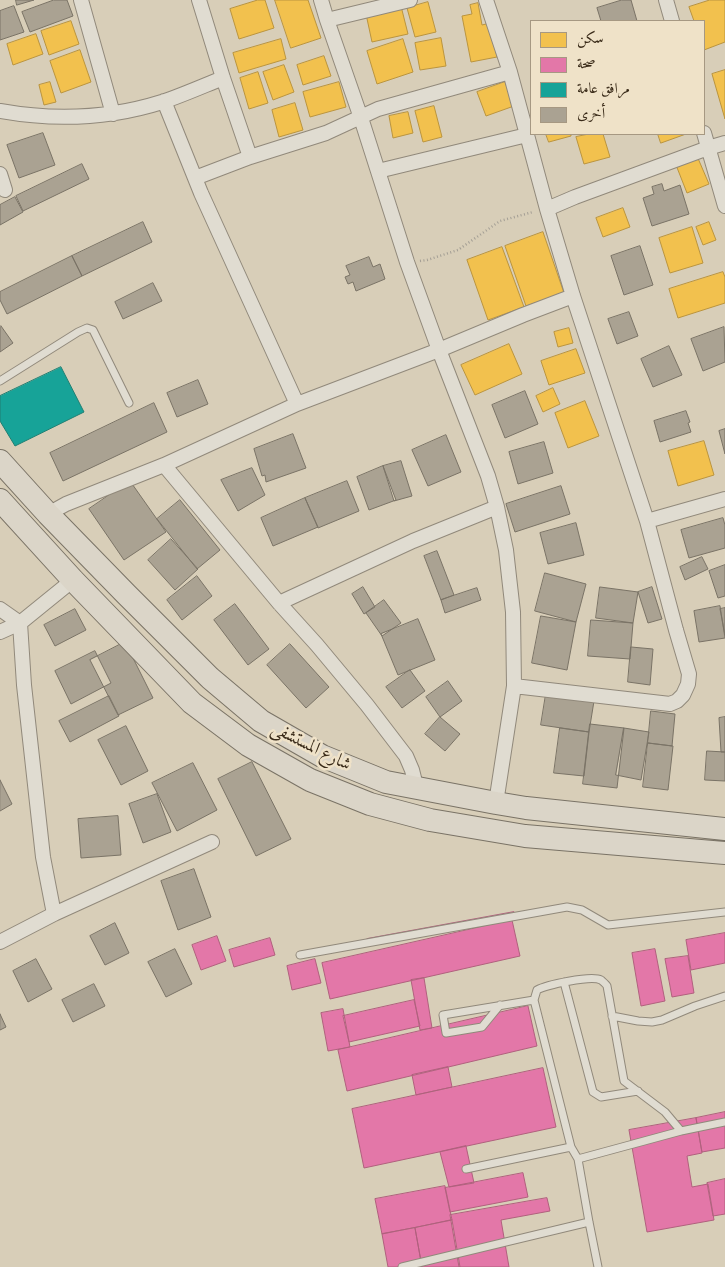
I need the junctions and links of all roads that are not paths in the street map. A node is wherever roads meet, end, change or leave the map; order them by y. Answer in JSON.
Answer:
{"nodes":[{"id":1,"x":81,"y":0,"type":"edge"},
{"id":2,"x":199,"y":0,"type":"edge"},
{"id":3,"x":321,"y":0,"type":"edge"},
{"id":4,"x":410,"y":0,"type":"edge"},
{"id":5,"x":486,"y":0,"type":"edge"},
{"id":6,"x":666,"y":0,"type":"edge"},
{"id":7,"x":327,"y":20,"type":"junction"},
{"id":8,"x":672,"y":20,"type":"edge"},
{"id":9,"x":510,"y":72,"type":"junction"},
{"id":10,"x":223,"y":78,"type":"junction"},
{"id":11,"x":164,"y":102,"type":"junction"},
{"id":12,"x":0,"y":111,"type":"edge"},
{"id":13,"x":113,"y":114,"type":"junction"},
{"id":14,"x":360,"y":118,"type":"junction"},
{"id":15,"x":527,"y":135,"type":"junction"},
{"id":16,"x":705,"y":135,"type":"edge"},
{"id":17,"x":725,"y":143,"type":"edge"},
{"id":18,"x":708,"y":148,"type":"junction"},
{"id":19,"x":250,"y":157,"type":"junction"},
{"id":20,"x":378,"y":171,"type":"junction"},
{"id":21,"x":0,"y":174,"type":"edge"},
{"id":22,"x":195,"y":178,"type":"junction"},
{"id":23,"x":5,"y":190,"type":"dead end"},
{"id":24,"x":725,"y":206,"type":"edge"},
{"id":25,"x":547,"y":208,"type":"junction"},
{"id":26,"x":573,"y":296,"type":"junction"},
{"id":27,"x":439,"y":350,"type":"junction"},
{"id":28,"x":0,"y":381,"type":"edge"},
{"id":29,"x":130,"y":403,"type":"dead end"},
{"id":30,"x":297,"y":404,"type":"junction"},
{"id":31,"x":0,"y":461,"type":"edge"},
{"id":32,"x":164,"y":465,"type":"junction"},
{"id":33,"x":725,"y":499,"type":"edge"},
{"id":34,"x":0,"y":500,"type":"edge"},
{"id":35,"x":497,"y":508,"type":"junction"},
{"id":36,"x":48,"y":514,"type":"junction"},
{"id":37,"x":647,"y":521,"type":"junction"},
{"id":38,"x":73,"y":580,"type":"junction"},
{"id":39,"x":279,"y":603,"type":"junction"},
{"id":40,"x":0,"y":609,"type":"edge"},
{"id":41,"x":20,"y":623,"type":"junction"},
{"id":42,"x":0,"y":632,"type":"edge"},
{"id":43,"x":514,"y":686,"type":"junction"},
{"id":44,"x":419,"y":789,"type":"junction"},
{"id":45,"x":496,"y":803,"type":"junction"},
{"id":46,"x":725,"y":829,"type":"edge"},
{"id":47,"x":212,"y":842,"type":"dead end"},
{"id":48,"x":725,"y":854,"type":"edge"},
{"id":49,"x":725,"y":912,"type":"edge"},
{"id":50,"x":54,"y":914,"type":"junction"},
{"id":51,"x":0,"y":942,"type":"edge"},
{"id":52,"x":300,"y":955,"type":"dead end"},
{"id":53,"x":564,"y":982,"type":"junction"},
{"id":54,"x":725,"y":996,"type":"edge"},
{"id":55,"x":534,"y":1000,"type":"junction"},
{"id":56,"x":500,"y":1005,"type":"junction"},
{"id":57,"x":612,"y":1016,"type":"junction"},
{"id":58,"x":638,"y":1091,"type":"junction"},
{"id":59,"x":725,"y":1122,"type":"edge"},
{"id":60,"x":682,"y":1131,"type":"junction"},
{"id":61,"x":571,"y":1147,"type":"junction"},
{"id":62,"x":578,"y":1159,"type":"junction"},
{"id":63,"x":466,"y":1169,"type":"dead end"},
{"id":64,"x":589,"y":1222,"type":"junction"},
{"id":65,"x":402,"y":1267,"type":"edge"},
{"id":66,"x":598,"y":1267,"type":"edge"}],
"edges":[{"from":1,"to":13,"type":"street"},
{"from":2,"to":10,"type":"street"},
{"from":3,"to":7,"type":"street"},
{"from":4,"to":7,"type":"street"},
{"from":5,"to":9,"type":"street"},
{"from":6,"to":8,"type":"street"},
{"from":7,"to":14,"type":"street"},
{"from":9,"to":14,"type":"street"},
{"from":9,"to":15,"type":"street"},
{"from":10,"to":11,"type":"street"},
{"from":10,"to":19,"type":"street"},
{"from":11,"to":13,"type":"street"},
{"from":11,"to":22,"type":"street"},
{"from":12,"to":13,"type":"street"},
{"from":14,"to":19,"type":"street"},
{"from":14,"to":20,"type":"street"},
{"from":15,"to":20,"type":"street"},
{"from":15,"to":25,"type":"street"},
{"from":16,"to":18,"type":"street"},
{"from":17,"to":18,"type":"street"},
{"from":18,"to":24,"type":"street"},
{"from":18,"to":25,"type":"street"},
{"from":19,"to":22,"type":"street"},
{"from":20,"to":27,"type":"street"},
{"from":21,"to":23,"type":"street"},
{"from":22,"to":30,"type":"street"},
{"from":25,"to":26,"type":"street"},
{"from":26,"to":27,"type":"street"},
{"from":26,"to":37,"type":"street"},
{"from":27,"to":30,"type":"street"},
{"from":27,"to":35,"type":"street"},
{"from":28,"to":29,"type":"lane"},
{"from":30,"to":32,"type":"street"},
{"from":31,"to":36,"type":"main road","name":"شارع المستشفى"},
{"from":32,"to":36,"type":"street"},
{"from":32,"to":39,"type":"street"},
{"from":33,"to":37,"type":"street"},
{"from":34,"to":38,"type":"main road","name":"شارع المستشفى"},
{"from":35,"to":39,"type":"street"},
{"from":35,"to":43,"type":"street"},
{"from":36,"to":44,"type":"main road","name":"شارع المستشفى"},
{"from":37,"to":43,"type":"street"},
{"from":38,"to":41,"type":"street"},
{"from":38,"to":48,"type":"main road","name":"شارع المستشفى"},
{"from":39,"to":44,"type":"street"},
{"from":40,"to":41,"type":"street"},
{"from":41,"to":42,"type":"street"},
{"from":41,"to":50,"type":"street"},
{"from":43,"to":45,"type":"street"},
{"from":44,"to":45,"type":"main road","name":"شارع المستشفى"},
{"from":45,"to":46,"type":"main road","name":"شارع المستشفى"},
{"from":47,"to":50,"type":"street"},
{"from":49,"to":52,"type":"lane"},
{"from":50,"to":51,"type":"street"},
{"from":53,"to":55,"type":"lane"},
{"from":53,"to":57,"type":"lane"},
{"from":53,"to":58,"type":"lane"},
{"from":54,"to":57,"type":"lane"},
{"from":55,"to":56,"type":"lane"},
{"from":55,"to":61,"type":"lane"},
{"from":56,"to":56,"type":"lane"},
{"from":57,"to":58,"type":"lane"},
{"from":58,"to":60,"type":"lane"},
{"from":59,"to":60,"type":"lane"},
{"from":60,"to":62,"type":"lane"},
{"from":61,"to":62,"type":"lane"},
{"from":61,"to":63,"type":"lane"},
{"from":62,"to":64,"type":"lane"},
{"from":64,"to":65,"type":"lane"},
{"from":64,"to":66,"type":"lane"}]}
